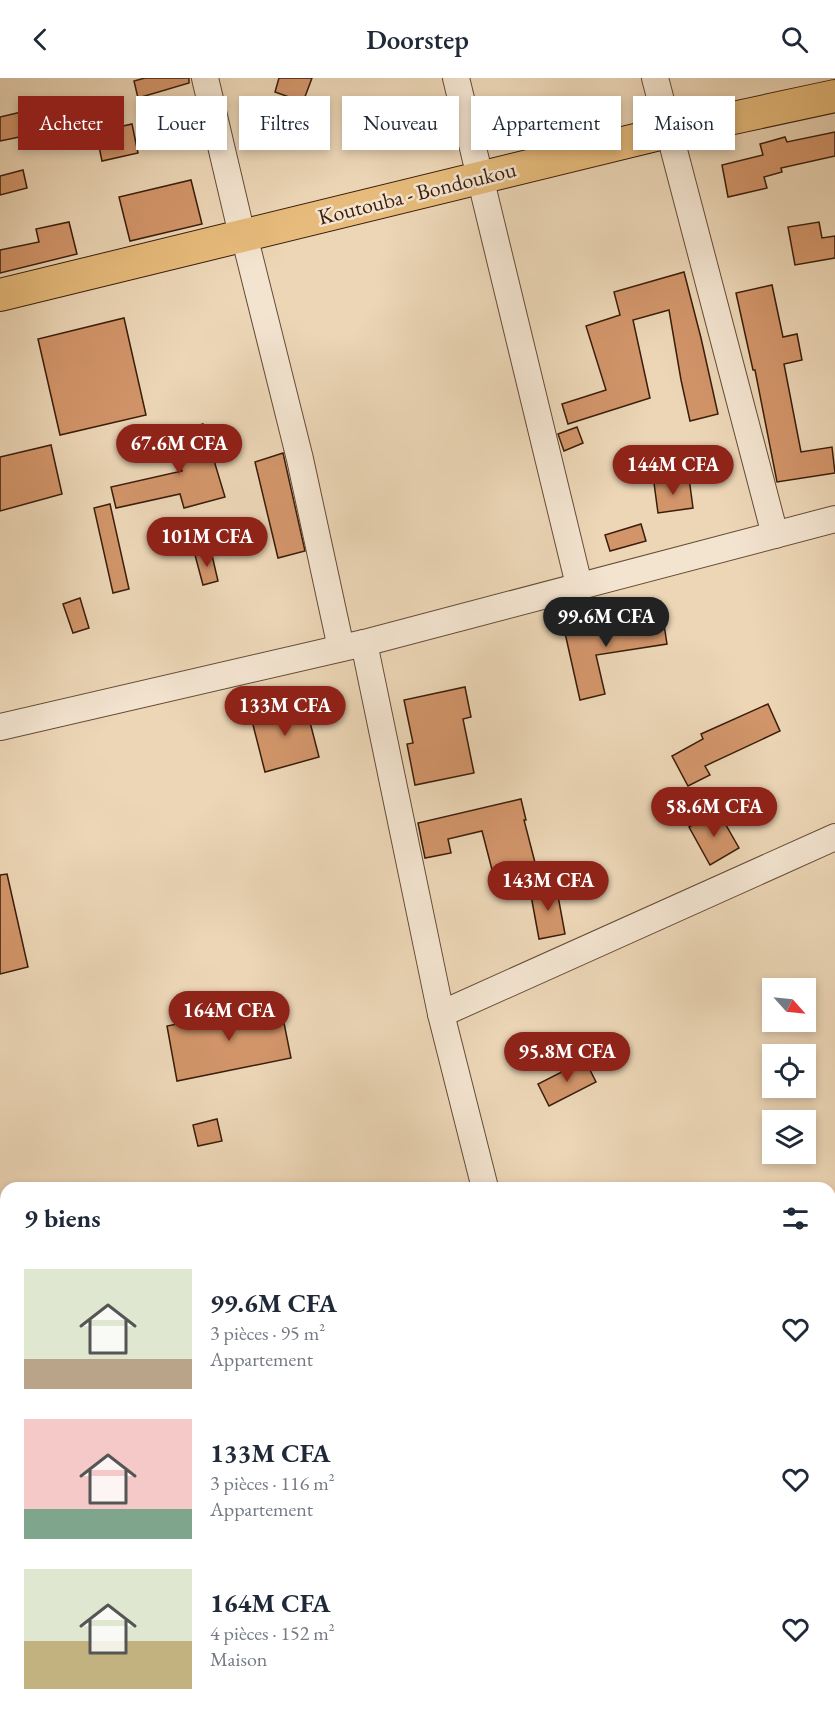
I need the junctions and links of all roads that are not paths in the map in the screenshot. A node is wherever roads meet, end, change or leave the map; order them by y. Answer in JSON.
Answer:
{"nodes":[{"id":1,"x":205,"y":78,"type":"edge"},
{"id":2,"x":456,"y":78,"type":"edge"},
{"id":3,"x":655,"y":78,"type":"edge"},
{"id":4,"x":659,"y":96,"type":"edge"},
{"id":5,"x":835,"y":96,"type":"edge"},
{"id":6,"x":735,"y":118,"type":"edge"},
{"id":7,"x":633,"y":140,"type":"edge"},
{"id":8,"x":673,"y":150,"type":"edge"},
{"id":9,"x":481,"y":177,"type":"junction"},
{"id":10,"x":243,"y":235,"type":"junction"},
{"id":11,"x":0,"y":295,"type":"edge"},
{"id":12,"x":835,"y":519,"type":"edge"},
{"id":13,"x":775,"y":534,"type":"junction"},
{"id":14,"x":579,"y":585,"type":"junction"},
{"id":15,"x":352,"y":646,"type":"junction"},
{"id":16,"x":0,"y":728,"type":"edge"},
{"id":17,"x":835,"y":837,"type":"edge"},
{"id":18,"x":441,"y":1014,"type":"junction"},
{"id":19,"x":483,"y":1182,"type":"edge"}],
"edges":[{"from":1,"to":10,"type":"street"},
{"from":2,"to":9,"type":"street"},
{"from":3,"to":4,"type":"street"},
{"from":5,"to":6,"type":"main road","name":"Koutouba - Bondoukou"},
{"from":7,"to":9,"type":"main road","name":"Koutouba - Bondoukou"},
{"from":8,"to":13,"type":"street"},
{"from":9,"to":10,"type":"main road","name":"Koutouba - Bondoukou"},
{"from":9,"to":14,"type":"street"},
{"from":10,"to":11,"type":"main road","name":"Koutouba - Bondoukou"},
{"from":10,"to":15,"type":"street"},
{"from":12,"to":13,"type":"street"},
{"from":13,"to":14,"type":"street"},
{"from":14,"to":15,"type":"street"},
{"from":15,"to":16,"type":"street"},
{"from":15,"to":18,"type":"street"},
{"from":17,"to":18,"type":"street"},
{"from":18,"to":19,"type":"street"}]}
